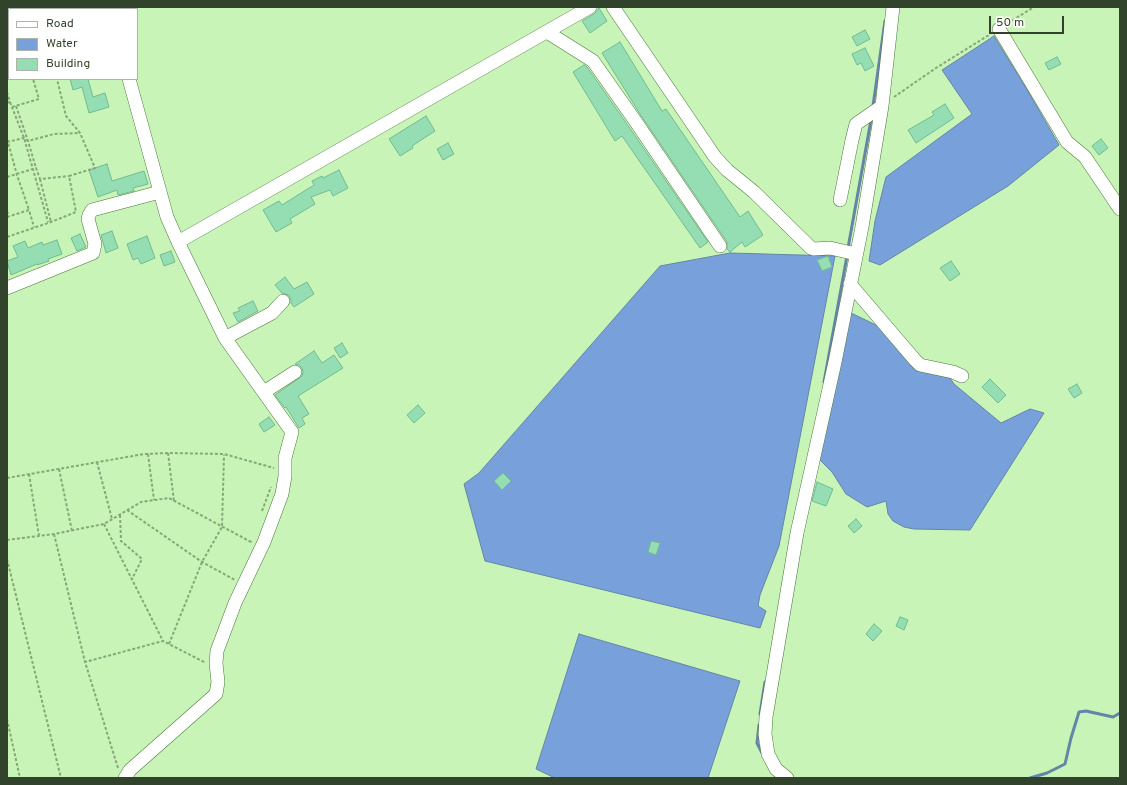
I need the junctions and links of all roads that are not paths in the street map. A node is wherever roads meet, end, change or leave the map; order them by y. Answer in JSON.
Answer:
{"nodes":[{"id":1,"x":590,"y":7,"type":"edge"},
{"id":2,"x":613,"y":7,"type":"edge"},
{"id":3,"x":893,"y":7,"type":"edge"},
{"id":4,"x":999,"y":29,"type":"road end"},
{"id":5,"x":547,"y":32,"type":"junction"},
{"id":6,"x":129,"y":80,"type":"edge"},
{"id":7,"x":878,"y":109,"type":"junction"},
{"id":8,"x":160,"y":192,"type":"junction"},
{"id":9,"x":840,"y":200,"type":"dead end"},
{"id":10,"x":1120,"y":209,"type":"edge"},
{"id":11,"x":178,"y":242,"type":"junction"},
{"id":12,"x":720,"y":246,"type":"dead end"},
{"id":13,"x":851,"y":252,"type":"junction"},
{"id":14,"x":850,"y":284,"type":"junction"},
{"id":15,"x":7,"y":288,"type":"edge"},
{"id":16,"x":283,"y":302,"type":"dead end"},
{"id":17,"x":225,"y":338,"type":"junction"},
{"id":18,"x":295,"y":372,"type":"dead end"},
{"id":19,"x":962,"y":376,"type":"dead end"},
{"id":20,"x":264,"y":392,"type":"junction"},
{"id":21,"x":122,"y":775,"type":"edge"},
{"id":22,"x":787,"y":778,"type":"edge"}],
"edges":[{"from":1,"to":5,"type":"street"},
{"from":2,"to":13,"type":"street"},
{"from":3,"to":7,"type":"street"},
{"from":4,"to":10,"type":"street"},
{"from":5,"to":11,"type":"street"},
{"from":5,"to":12,"type":"street"},
{"from":6,"to":8,"type":"street"},
{"from":7,"to":9,"type":"street"},
{"from":7,"to":13,"type":"street"},
{"from":8,"to":11,"type":"street"},
{"from":8,"to":15,"type":"street"},
{"from":11,"to":17,"type":"street"},
{"from":13,"to":14,"type":"street"},
{"from":14,"to":19,"type":"street"},
{"from":14,"to":22,"type":"street"},
{"from":16,"to":17,"type":"street"},
{"from":17,"to":20,"type":"street"},
{"from":18,"to":20,"type":"street"},
{"from":20,"to":21,"type":"street"}]}
